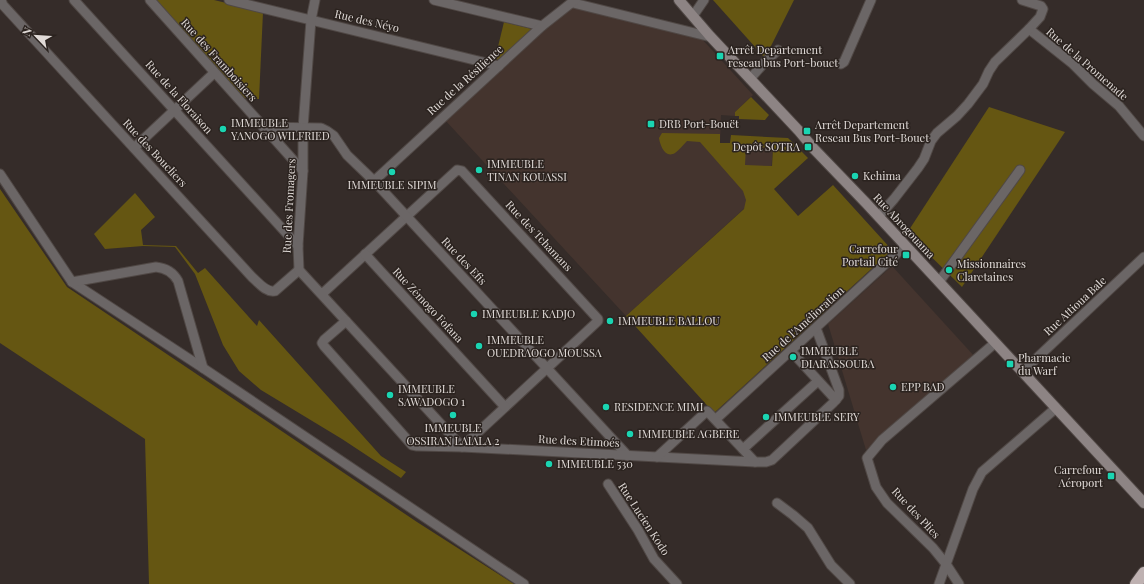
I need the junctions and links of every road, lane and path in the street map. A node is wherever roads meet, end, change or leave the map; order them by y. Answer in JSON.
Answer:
{"nodes":[{"id":1,"x":1,"y":0,"type":"edge"},
{"id":2,"x":74,"y":0,"type":"edge"},
{"id":3,"x":150,"y":0,"type":"edge"},
{"id":4,"x":229,"y":0,"type":"edge"},
{"id":5,"x":315,"y":0,"type":"edge"},
{"id":6,"x":434,"y":0,"type":"edge"},
{"id":7,"x":679,"y":0,"type":"edge"},
{"id":8,"x":704,"y":0,"type":"edge"},
{"id":9,"x":871,"y":0,"type":"edge"},
{"id":10,"x":1022,"y":0,"type":"edge"},
{"id":11,"x":574,"y":1,"type":"edge"},
{"id":12,"x":693,"y":16,"type":"junction"},
{"id":13,"x":310,"y":20,"type":"junction"},
{"id":14,"x":542,"y":26,"type":"junction"},
{"id":15,"x":1029,"y":29,"type":"junction"},
{"id":16,"x":711,"y":37,"type":"junction"},
{"id":17,"x":778,"y":50,"type":"dead end"},
{"id":18,"x":841,"y":64,"type":"dead end"},
{"id":19,"x":499,"y":66,"type":"junction"},
{"id":20,"x":214,"y":73,"type":"junction"},
{"id":21,"x":750,"y":79,"type":"junction"},
{"id":22,"x":175,"y":111,"type":"junction"},
{"id":23,"x":263,"y":127,"type":"junction"},
{"id":24,"x":303,"y":128,"type":"junction"},
{"id":25,"x":1144,"y":136,"type":"edge"},
{"id":26,"x":134,"y":148,"type":"junction"},
{"id":27,"x":1020,"y":170,"type":"dead end"},
{"id":28,"x":303,"y":171,"type":"junction"},
{"id":29,"x":0,"y":174,"type":"edge"},
{"id":30,"x":374,"y":181,"type":"junction"},
{"id":31,"x":878,"y":216,"type":"junction"},
{"id":32,"x":407,"y":217,"type":"junction"},
{"id":33,"x":298,"y":246,"type":"junction"},
{"id":34,"x":905,"y":246,"type":"junction"},
{"id":35,"x":365,"y":254,"type":"junction"},
{"id":36,"x":1144,"y":258,"type":"edge"},
{"id":37,"x":299,"y":270,"type":"junction"},
{"id":38,"x":72,"y":282,"type":"junction"},
{"id":39,"x":939,"y":282,"type":"junction"},
{"id":40,"x":322,"y":294,"type":"junction"},
{"id":41,"x":346,"y":321,"type":"junction"},
{"id":42,"x":816,"y":328,"type":"junction"},
{"id":43,"x":996,"y":343,"type":"junction"},
{"id":44,"x":791,"y":351,"type":"junction"},
{"id":45,"x":203,"y":368,"type":"junction"},
{"id":46,"x":548,"y":368,"type":"junction"},
{"id":47,"x":1022,"y":372,"type":"junction"},
{"id":48,"x":818,"y":380,"type":"junction"},
{"id":49,"x":836,"y":400,"type":"junction"},
{"id":50,"x":505,"y":407,"type":"junction"},
{"id":51,"x":1056,"y":408,"type":"junction"},
{"id":52,"x":716,"y":419,"type":"junction"},
{"id":53,"x":462,"y":447,"type":"junction"},
{"id":54,"x":743,"y":449,"type":"junction"},
{"id":55,"x":628,"y":456,"type":"junction"},
{"id":56,"x":657,"y":457,"type":"junction"},
{"id":57,"x":755,"y":462,"type":"junction"},
{"id":58,"x":608,"y":484,"type":"dead end"},
{"id":59,"x":776,"y":503,"type":"dead end"},
{"id":60,"x":1144,"y":503,"type":"edge"},
{"id":61,"x":946,"y":564,"type":"junction"},
{"id":62,"x":1144,"y":572,"type":"edge"},
{"id":63,"x":524,"y":584,"type":"edge"},
{"id":64,"x":677,"y":584,"type":"edge"},
{"id":65,"x":850,"y":584,"type":"edge"},
{"id":66,"x":939,"y":584,"type":"edge"},
{"id":67,"x":958,"y":584,"type":"edge"},
{"id":68,"x":1136,"y":584,"type":"edge"}],
"edges":[{"from":1,"to":26,"type":"street","name":"Rue des Boucliers"},
{"from":2,"to":22,"type":"street","name":"Rue de la Floraison"},
{"from":3,"to":20,"type":"street","name":"Rue des Framboisiers"},
{"from":4,"to":13,"type":"street","name":"Rue des Néyo"},
{"from":5,"to":13,"type":"street","name":"Rue des Fromagers"},
{"from":6,"to":14,"type":"street"},
{"from":7,"to":12,"type":"street","name":"Rue Abrogouama"},
{"from":8,"to":12,"type":"street"},
{"from":9,"to":18,"type":"street"},
{"from":10,"to":15,"type":"street","name":"Rue de la Promenade"},
{"from":11,"to":14,"type":"street","name":"Rue de la Résilience"},
{"from":11,"to":16,"type":"street"},
{"from":12,"to":16,"type":"street","name":"Rue Abrogouama"},
{"from":13,"to":19,"type":"street","name":"Rue des Néyo"},
{"from":13,"to":24,"type":"street","name":"Rue des Fromagers"},
{"from":14,"to":19,"type":"street","name":"Rue de la Résilience"},
{"from":15,"to":25,"type":"street","name":"Rue de la Promenade"},
{"from":15,"to":31,"type":"street"},
{"from":16,"to":21,"type":"street","name":"Rue Abrogouama"},
{"from":17,"to":21,"type":"street"},
{"from":19,"to":30,"type":"street","name":"Rue de la Résilience"},
{"from":20,"to":22,"type":"street"},
{"from":20,"to":23,"type":"street","name":"Rue des Framboisiers"},
{"from":21,"to":31,"type":"street","name":"Rue Abrogouama"},
{"from":22,"to":26,"type":"street"},
{"from":22,"to":33,"type":"street","name":"Rue de la Floraison"},
{"from":23,"to":24,"type":"street","name":"Rue des Efis"},
{"from":23,"to":28,"type":"street","name":"Rue des Framboisiers"},
{"from":24,"to":28,"type":"street","name":"Rue des Fromagers"},
{"from":24,"to":30,"type":"street","name":"Rue des Efis"},
{"from":26,"to":37,"type":"street","name":"Rue des Boucliers"},
{"from":27,"to":39,"type":"street"},
{"from":28,"to":33,"type":"street","name":"Rue des Fromagers"},
{"from":29,"to":38,"type":"street"},
{"from":30,"to":32,"type":"street","name":"Rue des Efis"},
{"from":31,"to":34,"type":"street","name":"Rue Abrogouama"},
{"from":32,"to":35,"type":"street","name":"Rue des Tchamans"},
{"from":32,"to":46,"type":"street","name":"Rue des Efis"},
{"from":32,"to":46,"type":"street","name":"Rue des Tchamans"},
{"from":33,"to":37,"type":"street","name":"Rue des Fromagers"},
{"from":34,"to":39,"type":"street","name":"Rue Abrogouama"},
{"from":34,"to":42,"type":"street","name":"Rue de l'Amélioration"},
{"from":35,"to":40,"type":"street","name":"Rue des Tchamans"},
{"from":35,"to":50,"type":"street","name":"Rue Zémogo Fofana"},
{"from":36,"to":47,"type":"street","name":"Rue Attioua Bale"},
{"from":37,"to":40,"type":"street"},
{"from":38,"to":45,"type":"street"},
{"from":38,"to":45,"type":"street"},
{"from":39,"to":43,"type":"street","name":"Rue Abrogouama"},
{"from":40,"to":41,"type":"street"},
{"from":41,"to":53,"type":"street"},
{"from":41,"to":53,"type":"street","name":"Rue des Etimoés"},
{"from":42,"to":44,"type":"street","name":"Rue de l'Amélioration"},
{"from":42,"to":49,"type":"street"},
{"from":43,"to":47,"type":"street","name":"Rue Abrogouama"},
{"from":43,"to":61,"type":"street","name":"Rue des Plies"},
{"from":44,"to":48,"type":"street"},
{"from":44,"to":52,"type":"street","name":"Rue de l'Amélioration"},
{"from":45,"to":63,"type":"street"},
{"from":46,"to":50,"type":"street","name":"Rue des Tchamans"},
{"from":46,"to":55,"type":"street","name":"Rue des Efis"},
{"from":47,"to":51,"type":"street","name":"Rue Abrogouama"},
{"from":48,"to":49,"type":"street"},
{"from":48,"to":54,"type":"street"},
{"from":49,"to":57,"type":"street","name":"Rue des Etimoés"},
{"from":50,"to":53,"type":"street","name":"Rue des Tchamans"},
{"from":51,"to":60,"type":"street","name":"Rue Abrogouama"},
{"from":51,"to":61,"type":"street"},
{"from":52,"to":54,"type":"street"},
{"from":52,"to":56,"type":"street"},
{"from":53,"to":55,"type":"street","name":"Rue des Etimoés"},
{"from":54,"to":57,"type":"street"},
{"from":55,"to":56,"type":"street","name":"Rue des Etimoés"},
{"from":56,"to":57,"type":"street","name":"Rue des Etimoés"},
{"from":58,"to":64,"type":"street","name":"Rue Lucien Kodo"},
{"from":59,"to":65,"type":"street"},
{"from":61,"to":66,"type":"street"},
{"from":61,"to":67,"type":"street","name":"Rue des Plies"},
{"from":62,"to":68,"type":"highway"}]}
